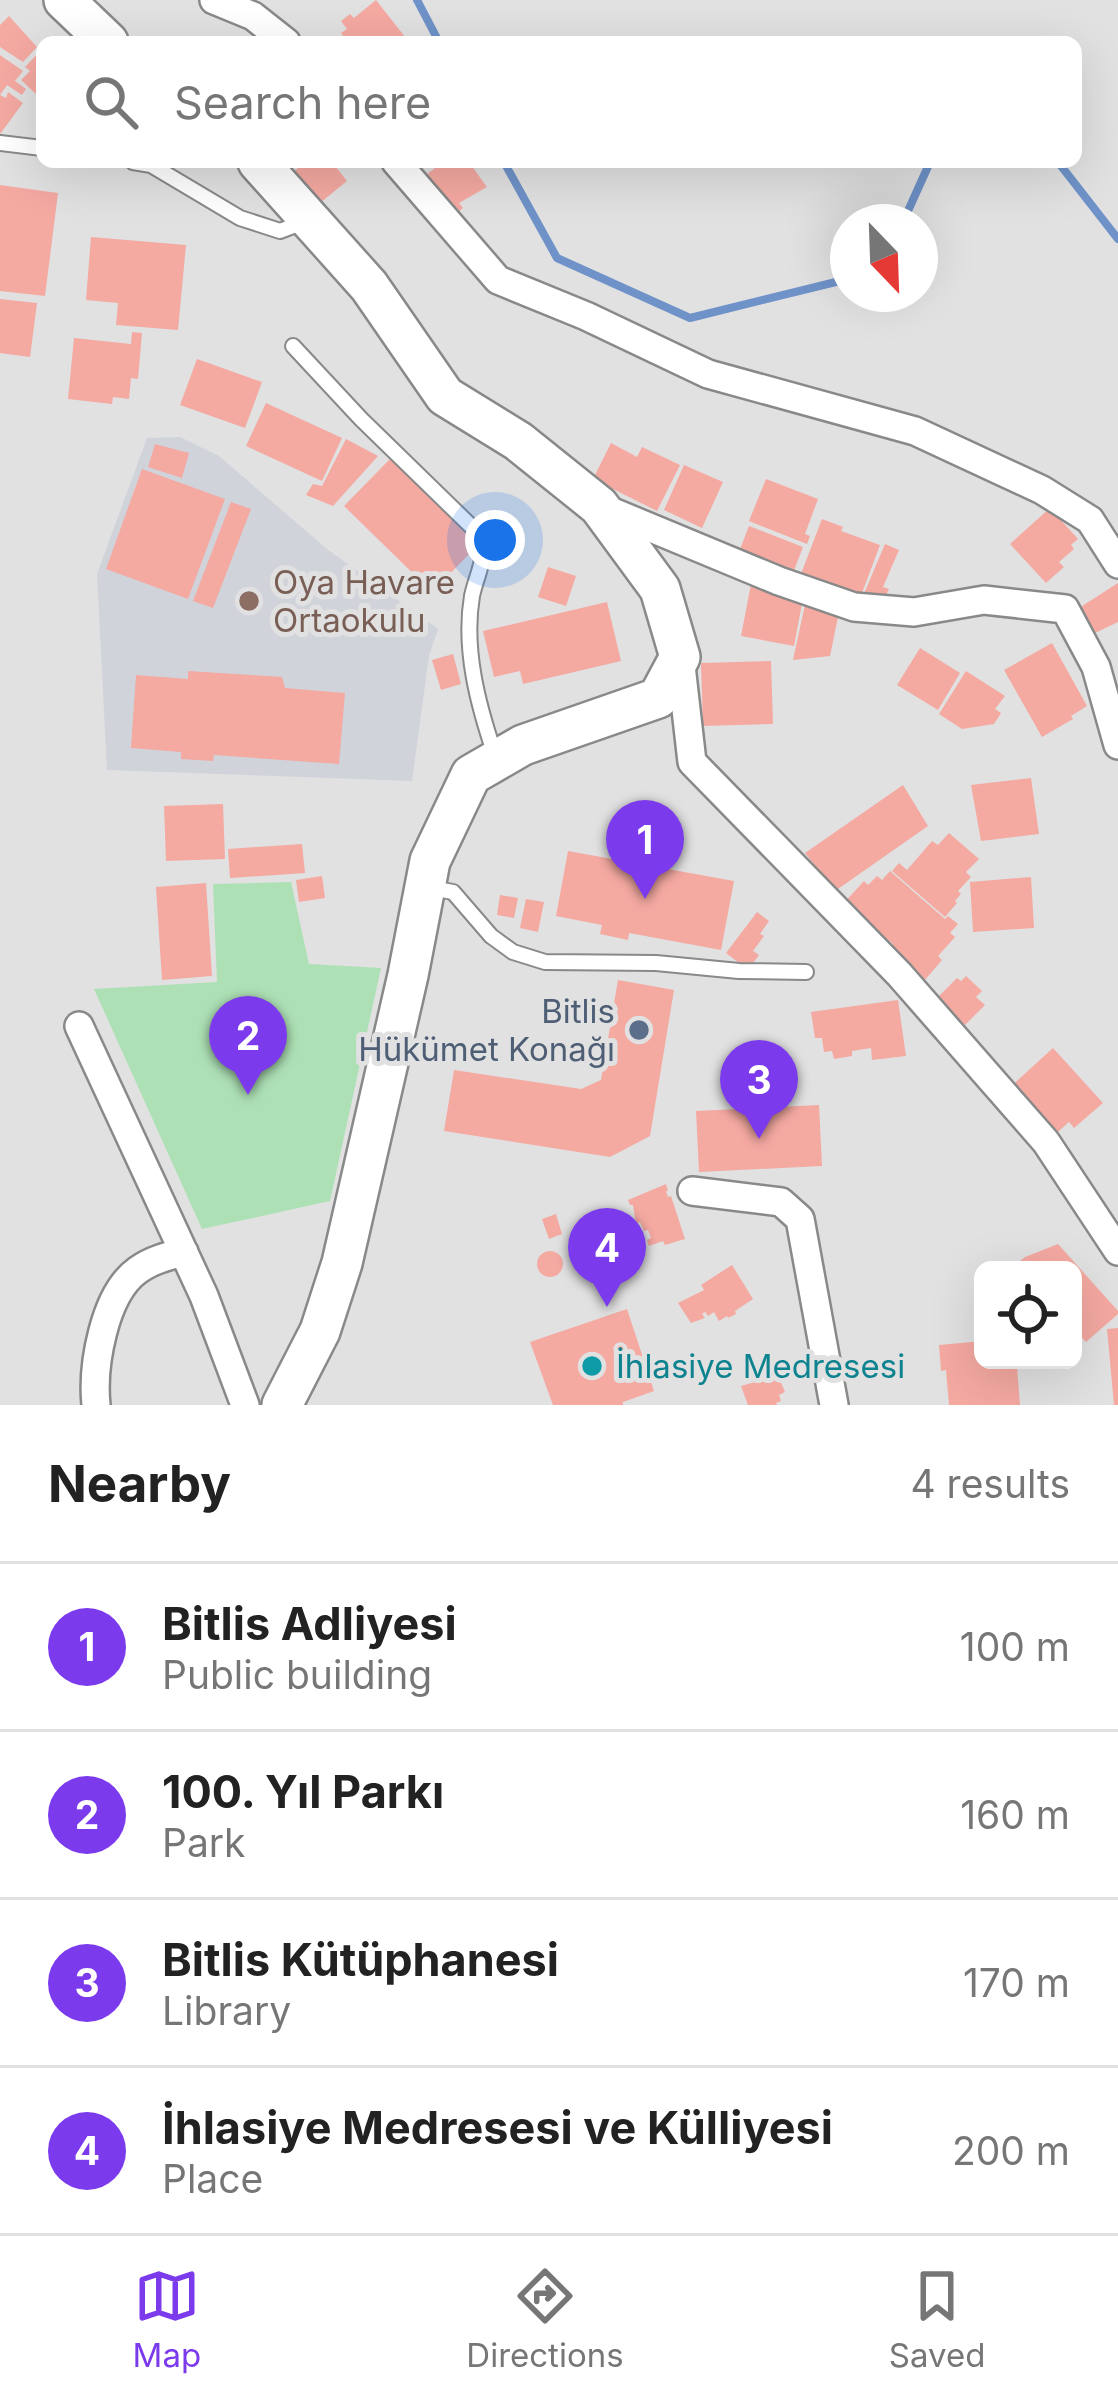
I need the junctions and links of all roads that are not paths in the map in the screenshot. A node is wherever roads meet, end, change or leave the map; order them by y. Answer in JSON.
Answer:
{"nodes":[{"id":1,"x":64,"y":0,"type":"edge"},
{"id":2,"x":214,"y":0,"type":"edge"},
{"id":3,"x":102,"y":36,"type":"edge"},
{"id":4,"x":278,"y":36,"type":"edge"},
{"id":5,"x":0,"y":143,"type":"edge"},
{"id":6,"x":36,"y":147,"type":"edge"},
{"id":7,"x":156,"y":168,"type":"edge"},
{"id":8,"x":263,"y":168,"type":"edge"},
{"id":9,"x":401,"y":168,"type":"edge"},
{"id":10,"x":310,"y":219,"type":"junction"},
{"id":11,"x":293,"y":346,"type":"dead end"},
{"id":12,"x":599,"y":506,"type":"junction"},
{"id":13,"x":1118,"y":564,"type":"edge"},
{"id":14,"x":680,"y":657,"type":"junction"},
{"id":15,"x":1118,"y":745,"type":"edge"},
{"id":16,"x":497,"y":760,"type":"junction"},
{"id":17,"x":425,"y":887,"type":"junction"},
{"id":18,"x":806,"y":972,"type":"dead end"},
{"id":19,"x":79,"y":1026,"type":"dead end"},
{"id":20,"x":692,"y":1191,"type":"dead end"},
{"id":21,"x":1118,"y":1251,"type":"edge"},
{"id":22,"x":184,"y":1252,"type":"junction"},
{"id":23,"x":320,"y":1331,"type":"junction"},
{"id":24,"x":96,"y":1405,"type":"edge"},
{"id":25,"x":244,"y":1405,"type":"edge"},
{"id":26,"x":282,"y":1405,"type":"edge"},
{"id":27,"x":312,"y":1405,"type":"edge"},
{"id":28,"x":834,"y":1405,"type":"edge"}],
"edges":[{"from":1,"to":3,"type":"street"},
{"from":2,"to":4,"type":"street"},
{"from":5,"to":6,"type":"lane"},
{"from":7,"to":10,"type":"lane"},
{"from":8,"to":10,"type":"street"},
{"from":9,"to":13,"type":"street"},
{"from":10,"to":12,"type":"street"},
{"from":11,"to":16,"type":"lane"},
{"from":12,"to":14,"type":"street"},
{"from":12,"to":15,"type":"street"},
{"from":14,"to":16,"type":"street"},
{"from":14,"to":21,"type":"street"},
{"from":16,"to":17,"type":"street"},
{"from":17,"to":18,"type":"lane"},
{"from":17,"to":23,"type":"street"},
{"from":19,"to":22,"type":"street"},
{"from":20,"to":28,"type":"street"},
{"from":22,"to":24,"type":"street"},
{"from":22,"to":25,"type":"street"},
{"from":23,"to":26,"type":"street"},
{"from":23,"to":27,"type":"street"}]}
